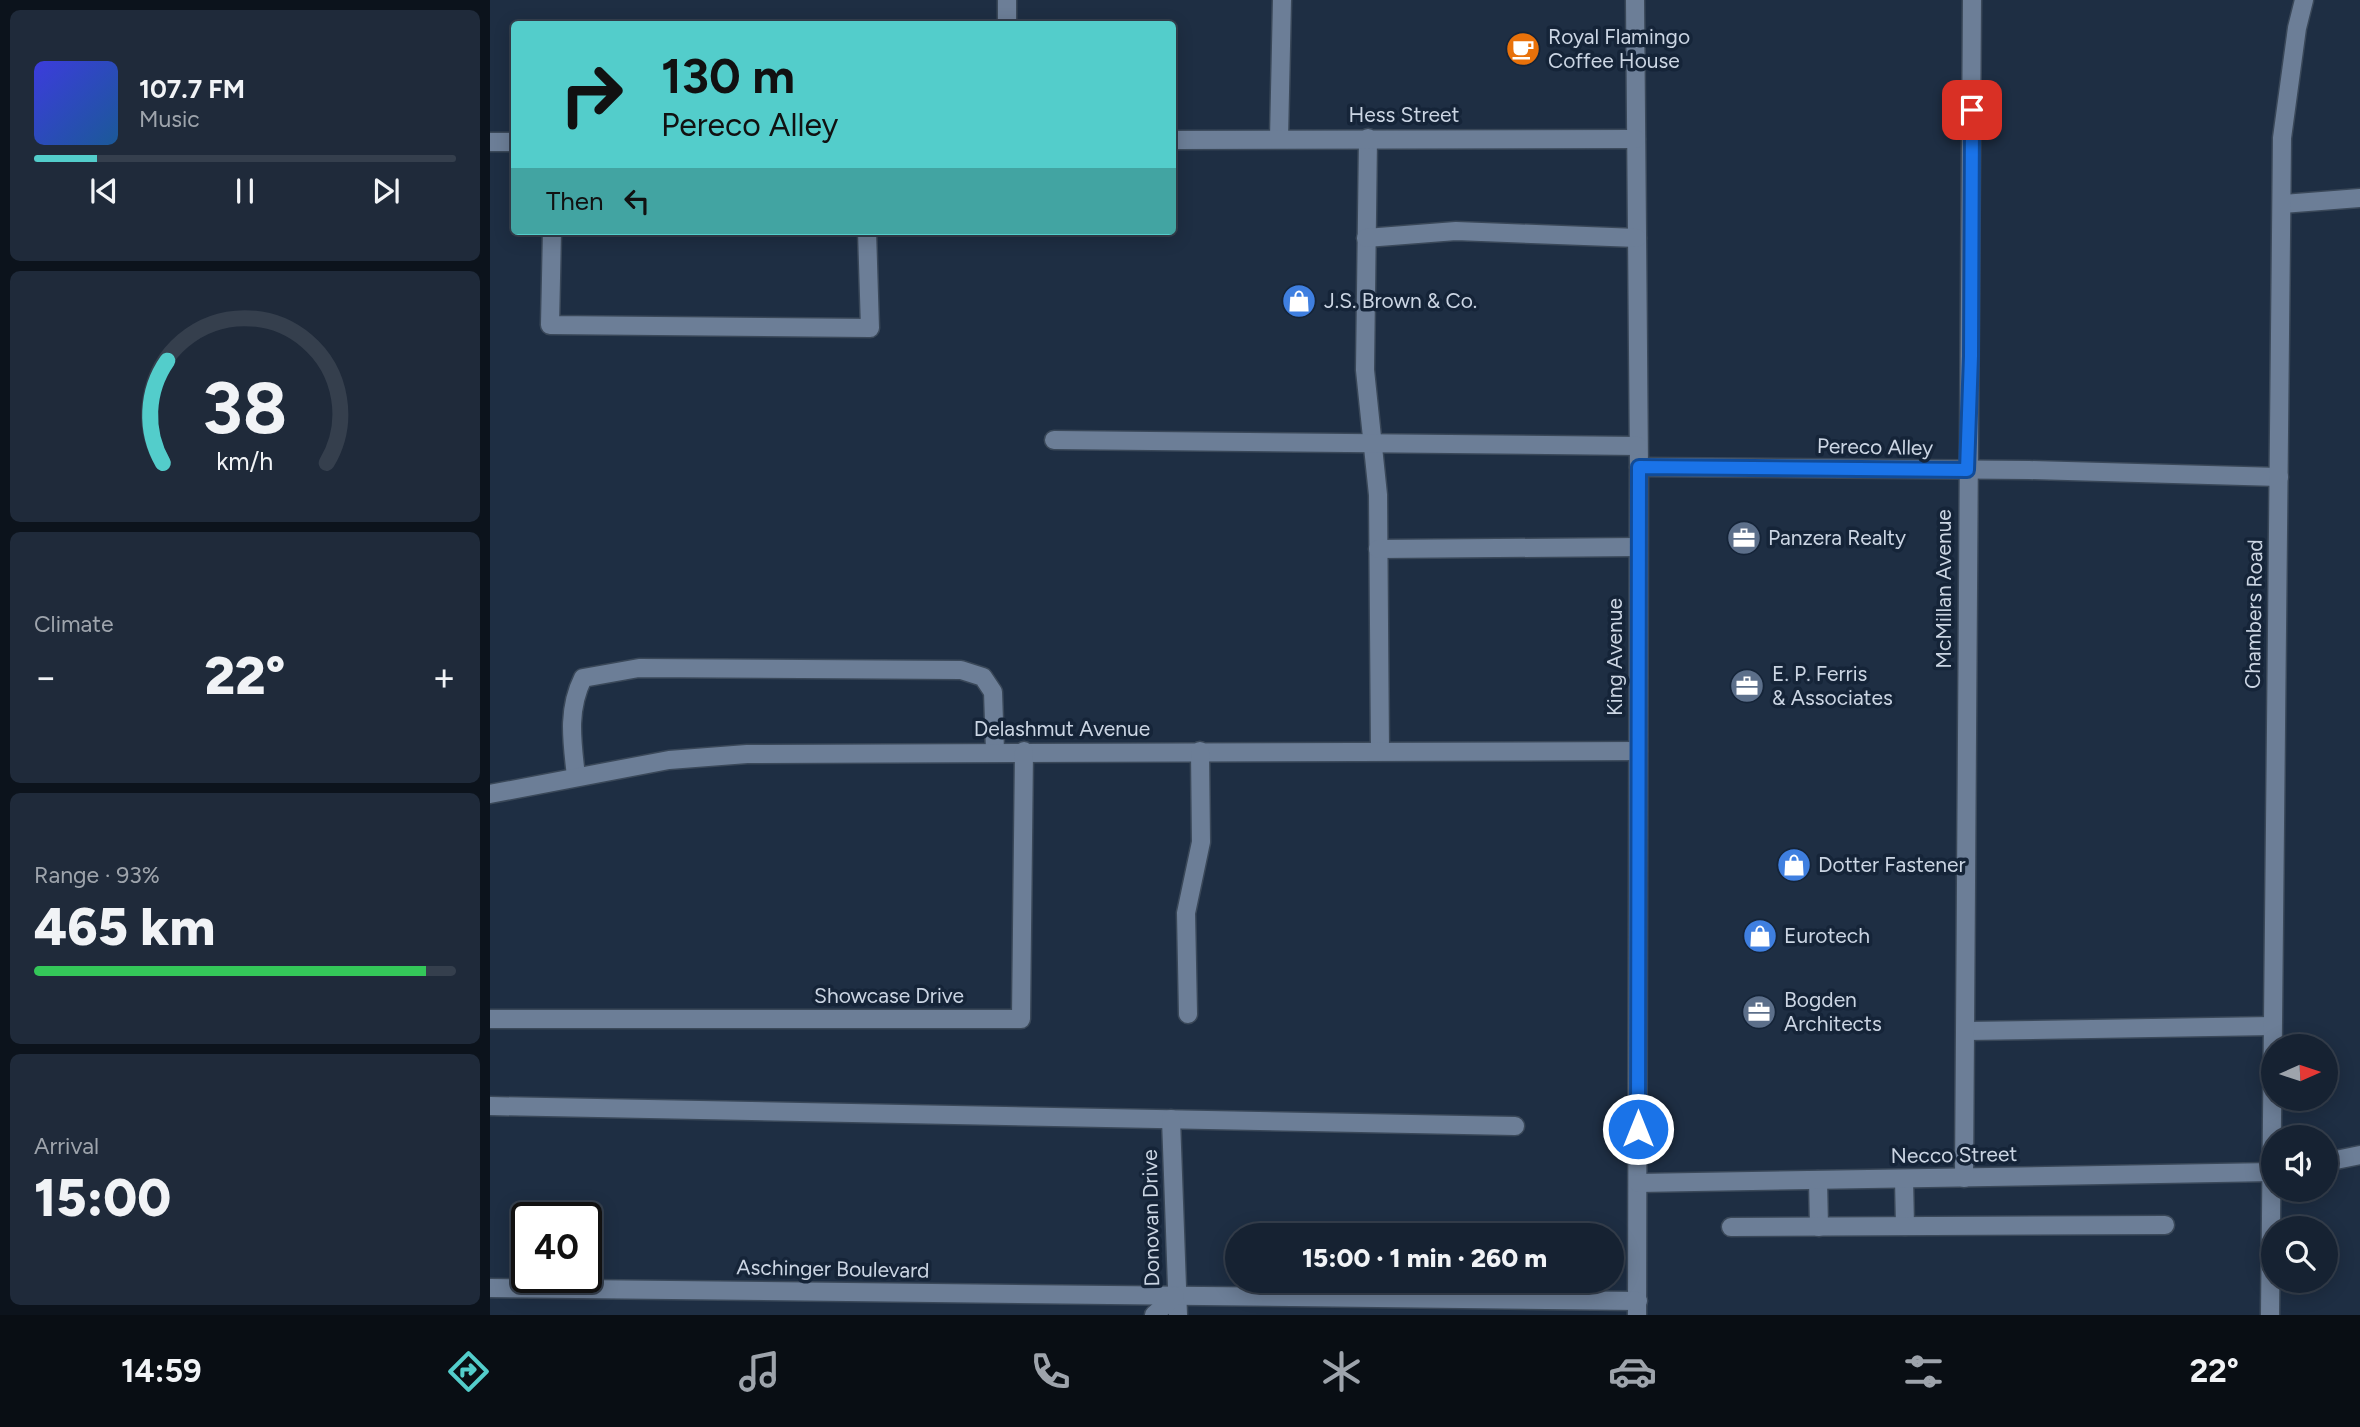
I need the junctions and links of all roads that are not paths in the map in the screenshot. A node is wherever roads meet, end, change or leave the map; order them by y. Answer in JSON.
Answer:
{"nodes":[{"id":1,"x":1007,"y":0,"type":"edge"},
{"id":2,"x":1282,"y":0,"type":"edge"},
{"id":3,"x":1635,"y":0,"type":"edge"},
{"id":4,"x":1972,"y":0,"type":"edge"},
{"id":5,"x":2304,"y":0,"type":"edge"},
{"id":6,"x":1007,"y":21,"type":"edge"},
{"id":7,"x":1279,"y":138,"type":"junction"},
{"id":8,"x":1368,"y":138,"type":"junction"},
{"id":9,"x":1636,"y":139,"type":"junction"},
{"id":10,"x":1176,"y":140,"type":"edge"},
{"id":11,"x":490,"y":142,"type":"edge"},
{"id":12,"x":511,"y":142,"type":"edge"},
{"id":13,"x":2360,"y":198,"type":"edge"},
{"id":14,"x":2282,"y":204,"type":"junction"},
{"id":15,"x":552,"y":235,"type":"edge"},
{"id":16,"x":867,"y":235,"type":"edge"},
{"id":17,"x":1366,"y":238,"type":"junction"},
{"id":18,"x":1637,"y":238,"type":"junction"},
{"id":19,"x":1054,"y":440,"type":"dead end"},
{"id":20,"x":1373,"y":444,"type":"junction"},
{"id":21,"x":1638,"y":446,"type":"junction"},
{"id":22,"x":1639,"y":467,"type":"junction"},
{"id":23,"x":1967,"y":470,"type":"junction"},
{"id":24,"x":2279,"y":477,"type":"junction"},
{"id":25,"x":1638,"y":547,"type":"junction"},
{"id":26,"x":1378,"y":549,"type":"junction"},
{"id":27,"x":995,"y":751,"type":"junction"},
{"id":28,"x":1024,"y":751,"type":"junction"},
{"id":29,"x":1199,"y":751,"type":"junction"},
{"id":30,"x":1380,"y":751,"type":"junction"},
{"id":31,"x":1638,"y":751,"type":"junction"},
{"id":32,"x":576,"y":776,"type":"junction"},
{"id":33,"x":490,"y":794,"type":"edge"},
{"id":34,"x":1188,"y":1014,"type":"dead end"},
{"id":35,"x":490,"y":1019,"type":"edge"},
{"id":36,"x":2272,"y":1026,"type":"junction"},
{"id":37,"x":1966,"y":1031,"type":"junction"},
{"id":38,"x":490,"y":1106,"type":"edge"},
{"id":39,"x":1171,"y":1119,"type":"junction"},
{"id":40,"x":2272,"y":1125,"type":"edge"},
{"id":41,"x":1515,"y":1126,"type":"dead end"},
{"id":42,"x":2360,"y":1155,"type":"edge"},
{"id":43,"x":2338,"y":1159,"type":"edge"},
{"id":44,"x":2261,"y":1172,"type":"edge"},
{"id":45,"x":1964,"y":1178,"type":"junction"},
{"id":46,"x":1904,"y":1179,"type":"junction"},
{"id":47,"x":1818,"y":1180,"type":"junction"},
{"id":48,"x":1638,"y":1183,"type":"junction"},
{"id":49,"x":2271,"y":1202,"type":"edge"},
{"id":50,"x":2165,"y":1224,"type":"dead end"},
{"id":51,"x":1905,"y":1226,"type":"junction"},
{"id":52,"x":1731,"y":1227,"type":"dead end"},
{"id":53,"x":1819,"y":1227,"type":"junction"},
{"id":54,"x":490,"y":1288,"type":"edge"},
{"id":55,"x":1175,"y":1296,"type":"junction"},
{"id":56,"x":1637,"y":1308,"type":"edge"},
{"id":57,"x":1154,"y":1315,"type":"edge"},
{"id":58,"x":1178,"y":1315,"type":"edge"},
{"id":59,"x":2270,"y":1315,"type":"edge"}],
"edges":[{"from":1,"to":6,"type":"street"},
{"from":2,"to":7,"type":"street"},
{"from":3,"to":9,"type":"street","name":"King Avenue"},
{"from":4,"to":23,"type":"street","name":"McMillan Avenue"},
{"from":5,"to":14,"type":"street","name":"Chambers Road"},
{"from":7,"to":8,"type":"street","name":"Hess Street"},
{"from":7,"to":10,"type":"street","name":"Hess Street"},
{"from":8,"to":9,"type":"street","name":"Hess Street"},
{"from":8,"to":17,"type":"street"},
{"from":9,"to":18,"type":"street","name":"King Avenue"},
{"from":11,"to":12,"type":"street"},
{"from":13,"to":14,"type":"street"},
{"from":14,"to":24,"type":"street","name":"Chambers Road"},
{"from":15,"to":16,"type":"street"},
{"from":17,"to":18,"type":"street"},
{"from":17,"to":20,"type":"street"},
{"from":18,"to":21,"type":"street","name":"King Avenue"},
{"from":19,"to":20,"type":"street"},
{"from":20,"to":21,"type":"street"},
{"from":20,"to":26,"type":"street"},
{"from":21,"to":22,"type":"street","name":"King Avenue"},
{"from":22,"to":23,"type":"street","name":"Pereco Alley"},
{"from":22,"to":25,"type":"street","name":"King Avenue"},
{"from":23,"to":24,"type":"street","name":"Pereco Alley"},
{"from":23,"to":37,"type":"street","name":"McMillan Avenue"},
{"from":24,"to":36,"type":"street","name":"Chambers Road"},
{"from":25,"to":26,"type":"street"},
{"from":25,"to":31,"type":"street","name":"King Avenue"},
{"from":26,"to":30,"type":"street"},
{"from":27,"to":28,"type":"street","name":"Delashmut Avenue"},
{"from":27,"to":32,"type":"street","name":"Delashmut Avenue"},
{"from":27,"to":32,"type":"street"},
{"from":28,"to":29,"type":"street","name":"Delashmut Avenue"},
{"from":28,"to":35,"type":"street","name":"Showcase Drive"},
{"from":29,"to":30,"type":"street","name":"Delashmut Avenue"},
{"from":29,"to":34,"type":"street"},
{"from":30,"to":31,"type":"street","name":"Delashmut Avenue"},
{"from":31,"to":48,"type":"street","name":"King Avenue"},
{"from":32,"to":33,"type":"street","name":"Delashmut Avenue"},
{"from":36,"to":37,"type":"street"},
{"from":36,"to":40,"type":"street","name":"Chambers Road"},
{"from":37,"to":45,"type":"street","name":"McMillan Avenue"},
{"from":38,"to":39,"type":"street"},
{"from":39,"to":41,"type":"street"},
{"from":39,"to":55,"type":"street","name":"Donovan Drive"},
{"from":42,"to":43,"type":"street"},
{"from":44,"to":45,"type":"street","name":"Necco Street"},
{"from":45,"to":46,"type":"street","name":"Necco Street"},
{"from":46,"to":47,"type":"street","name":"Necco Street"},
{"from":46,"to":51,"type":"street"},
{"from":47,"to":48,"type":"street","name":"Necco Street"},
{"from":47,"to":53,"type":"street"},
{"from":48,"to":56,"type":"street","name":"King Avenue"},
{"from":49,"to":59,"type":"street","name":"Chambers Road"},
{"from":50,"to":51,"type":"street"},
{"from":51,"to":53,"type":"street"},
{"from":52,"to":53,"type":"street"},
{"from":54,"to":55,"type":"street","name":"Aschinger Boulevard"},
{"from":55,"to":56,"type":"street","name":"Aschinger Boulevard"},
{"from":55,"to":57,"type":"street"},
{"from":55,"to":58,"type":"street","name":"Donovan Drive"}]}
